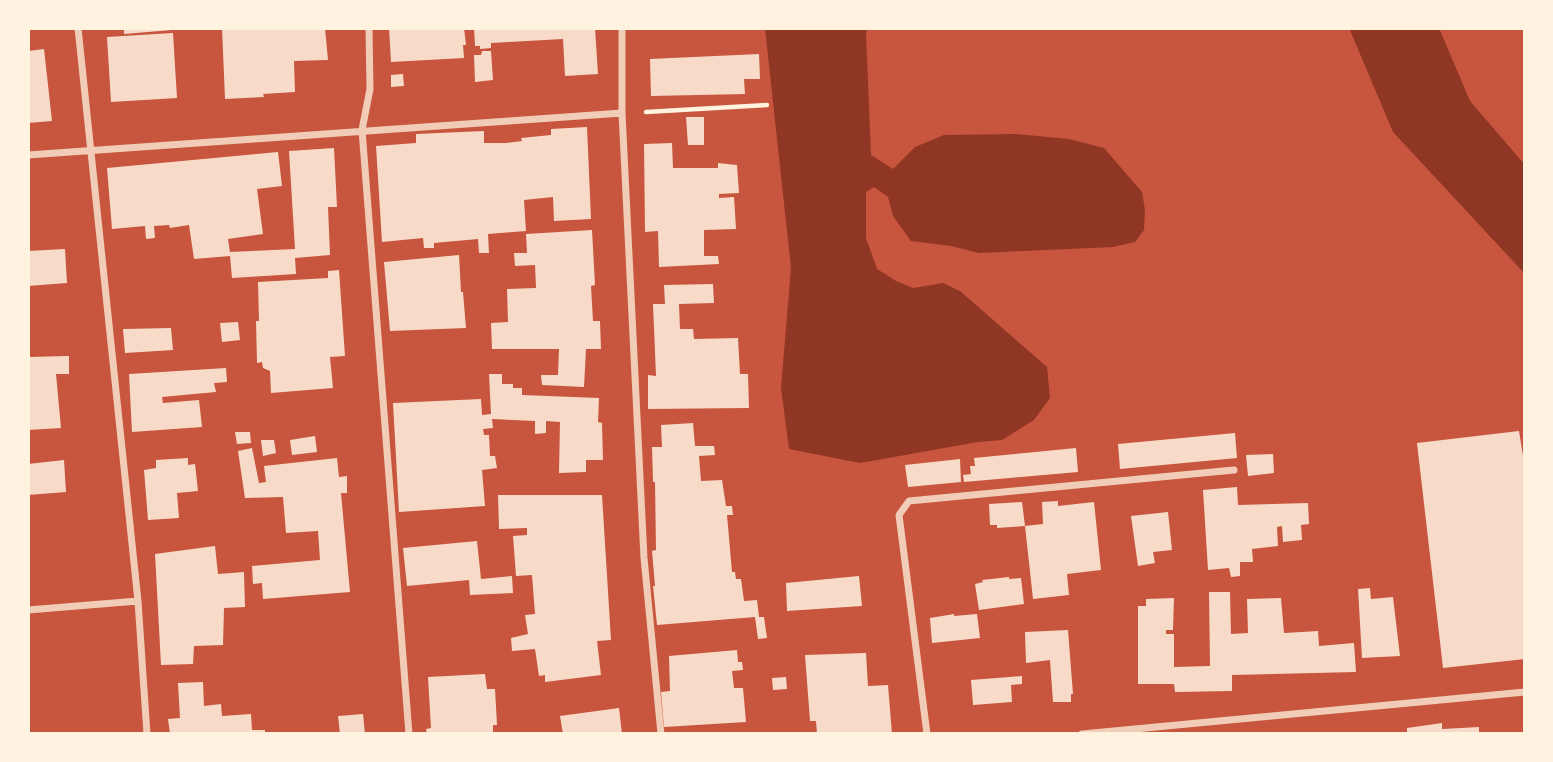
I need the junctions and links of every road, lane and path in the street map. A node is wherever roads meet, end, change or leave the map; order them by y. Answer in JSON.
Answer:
{"nodes":[{"id":1,"x":78,"y":28,"type":"edge"},
{"id":2,"x":369,"y":28,"type":"edge"},
{"id":3,"x":622,"y":28,"type":"edge"},
{"id":4,"x":767,"y":105,"type":"dead end"},
{"id":5,"x":622,"y":113,"type":"junction"},
{"id":6,"x":362,"y":130,"type":"junction"},
{"id":7,"x":89,"y":152,"type":"junction"},
{"id":8,"x":28,"y":155,"type":"edge"},
{"id":9,"x":1234,"y":470,"type":"dead end"},
{"id":10,"x":138,"y":601,"type":"junction"},
{"id":11,"x":28,"y":610,"type":"edge"},
{"id":12,"x":1525,"y":692,"type":"edge"},
{"id":13,"x":147,"y":734,"type":"edge"},
{"id":14,"x":409,"y":734,"type":"edge"},
{"id":15,"x":661,"y":734,"type":"edge"},
{"id":16,"x":927,"y":734,"type":"edge"},
{"id":17,"x":1082,"y":734,"type":"edge"}],
"edges":[{"from":1,"to":7,"type":"street"},
{"from":2,"to":6,"type":"street"},
{"from":3,"to":5,"type":"street"},
{"from":4,"to":5,"type":"path"},
{"from":5,"to":6,"type":"street"},
{"from":5,"to":15,"type":"street"},
{"from":6,"to":7,"type":"street"},
{"from":6,"to":14,"type":"street"},
{"from":7,"to":8,"type":"street"},
{"from":7,"to":10,"type":"street"},
{"from":9,"to":16,"type":"street"},
{"from":10,"to":11,"type":"street"},
{"from":10,"to":13,"type":"street"},
{"from":12,"to":17,"type":"street"}]}
